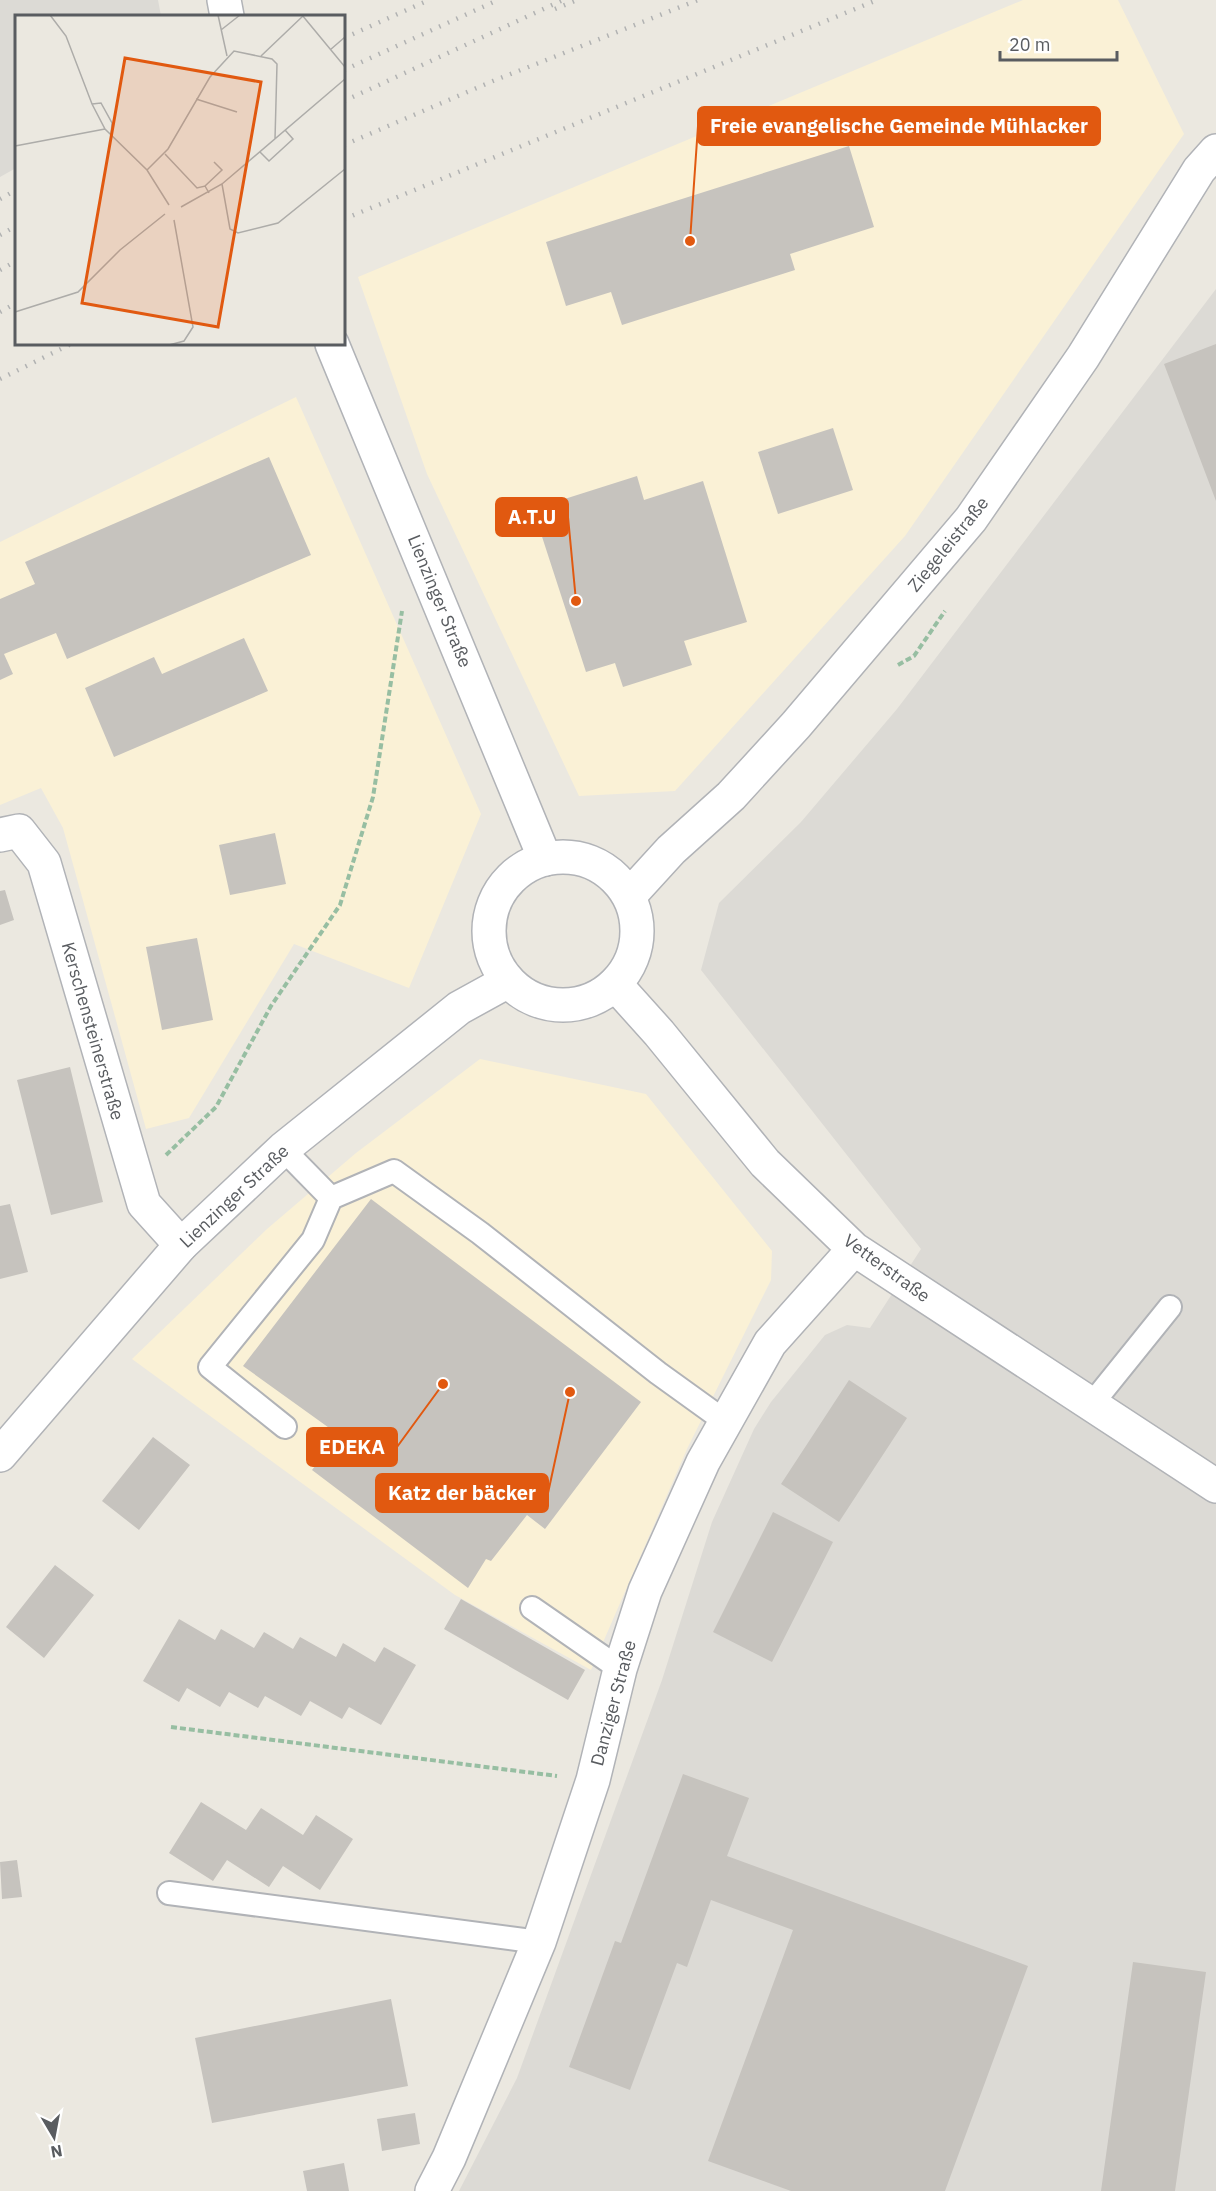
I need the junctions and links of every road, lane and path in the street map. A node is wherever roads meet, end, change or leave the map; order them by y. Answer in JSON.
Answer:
{"nodes":[{"id":1,"x":224,"y":0,"type":"edge"},
{"id":2,"x":227,"y":15,"type":"edge"},
{"id":3,"x":1216,"y":151,"type":"edge"},
{"id":4,"x":334,"y":348,"type":"edge"},
{"id":5,"x":402,"y":610,"type":"dead end"},
{"id":6,"x":0,"y":835,"type":"edge"},
{"id":7,"x":545,"y":859,"type":"junction"},
{"id":8,"x":629,"y":896,"type":"junction"},
{"id":9,"x":508,"y":981,"type":"junction"},
{"id":10,"x":615,"y":984,"type":"junction"},
{"id":11,"x":283,"y":1149,"type":"junction"},
{"id":12,"x":137,"y":1180,"type":"junction"},
{"id":13,"x":331,"y":1198,"type":"junction"},
{"id":14,"x":181,"y":1245,"type":"junction"},
{"id":15,"x":854,"y":1249,"type":"junction"},
{"id":16,"x":1170,"y":1307,"type":"dead end"},
{"id":17,"x":1091,"y":1404,"type":"junction"},
{"id":18,"x":726,"y":1422,"type":"junction"},
{"id":19,"x":285,"y":1427,"type":"dead end"},
{"id":20,"x":0,"y":1455,"type":"edge"},
{"id":21,"x":1216,"y":1486,"type":"edge"},
{"id":22,"x":532,"y":1608,"type":"dead end"},
{"id":23,"x":620,"y":1669,"type":"junction"},
{"id":24,"x":171,"y":1727,"type":"dead end"},
{"id":25,"x":593,"y":1780,"type":"junction"},
{"id":26,"x":169,"y":1893,"type":"dead end"},
{"id":27,"x":539,"y":1942,"type":"junction"},
{"id":28,"x":432,"y":2191,"type":"edge"}],
"edges":[{"from":1,"to":2,"type":"street"},
{"from":3,"to":8,"type":"street","name":"Ziegeleistraße"},
{"from":4,"to":7,"type":"street","name":"Lienzinger Straße"},
{"from":5,"to":12,"type":"path"},
{"from":6,"to":12,"type":"street","name":"Kerschensteinerstraße"},
{"from":7,"to":8,"type":"street"},
{"from":7,"to":9,"type":"street"},
{"from":8,"to":10,"type":"street"},
{"from":9,"to":10,"type":"street"},
{"from":9,"to":11,"type":"street","name":"Lienzinger Straße"},
{"from":10,"to":15,"type":"street","name":"Vetterstraße"},
{"from":11,"to":13,"type":"lane"},
{"from":11,"to":14,"type":"street","name":"Lienzinger Straße"},
{"from":12,"to":14,"type":"street","name":"Kerschensteinerstraße"},
{"from":13,"to":18,"type":"lane"},
{"from":13,"to":19,"type":"lane"},
{"from":14,"to":20,"type":"street","name":"Lienzinger Straße"},
{"from":15,"to":17,"type":"street","name":"Vetterstraße"},
{"from":15,"to":18,"type":"street","name":"Danziger Straße"},
{"from":16,"to":17,"type":"lane"},
{"from":17,"to":21,"type":"street","name":"Vetterstraße"},
{"from":18,"to":23,"type":"street","name":"Danziger Straße"},
{"from":22,"to":23,"type":"lane"},
{"from":23,"to":25,"type":"street","name":"Danziger Straße"},
{"from":24,"to":25,"type":"path"},
{"from":25,"to":27,"type":"street","name":"Danziger Straße"},
{"from":26,"to":27,"type":"lane"},
{"from":27,"to":28,"type":"street","name":"Danziger Straße"}]}
